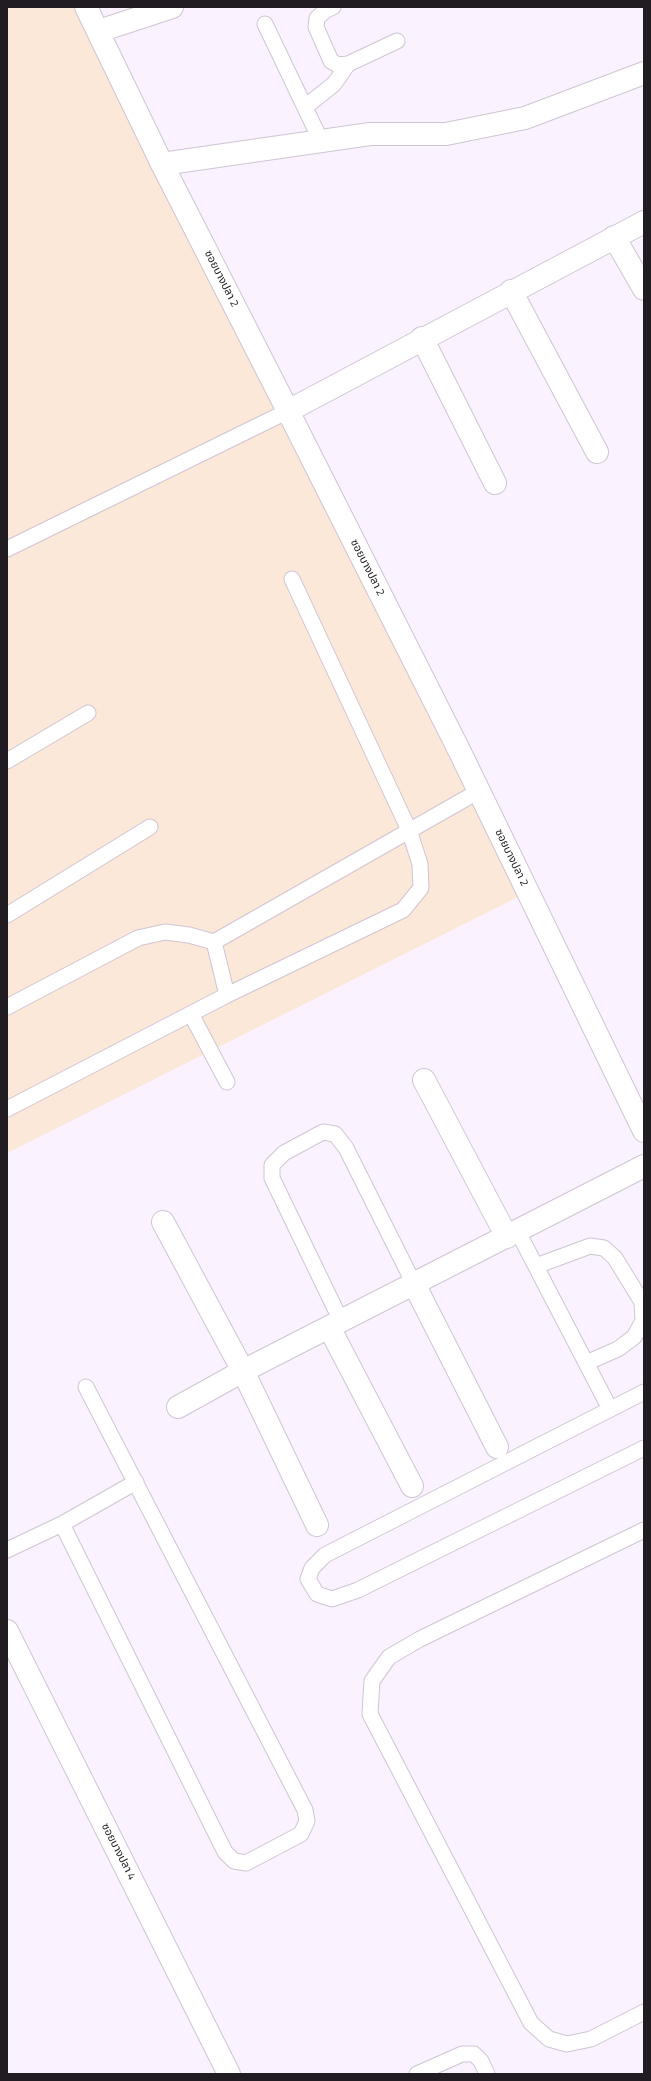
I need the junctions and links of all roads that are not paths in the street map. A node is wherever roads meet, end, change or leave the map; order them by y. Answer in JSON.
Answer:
{"nodes":[{"id":1,"x":86,"y":7,"type":"edge"},
{"id":2,"x":172,"y":7,"type":"edge"},
{"id":3,"x":333,"y":7,"type":"edge"},
{"id":4,"x":265,"y":24,"type":"dead end"},
{"id":5,"x":98,"y":31,"type":"junction"},
{"id":6,"x":397,"y":41,"type":"dead end"},
{"id":7,"x":348,"y":64,"type":"junction"},
{"id":8,"x":644,"y":73,"type":"edge"},
{"id":9,"x":305,"y":107,"type":"junction"},
{"id":10,"x":321,"y":141,"type":"junction"},
{"id":11,"x":162,"y":164,"type":"junction"},
{"id":12,"x":644,"y":222,"type":"edge"},
{"id":13,"x":614,"y":237,"type":"junction"},
{"id":14,"x":644,"y":289,"type":"edge"},
{"id":15,"x":511,"y":291,"type":"junction"},
{"id":16,"x":422,"y":338,"type":"junction"},
{"id":17,"x":288,"y":411,"type":"junction"},
{"id":18,"x":597,"y":452,"type":"dead end"},
{"id":19,"x":495,"y":483,"type":"dead end"},
{"id":20,"x":7,"y":549,"type":"edge"},
{"id":21,"x":292,"y":579,"type":"dead end"},
{"id":22,"x":88,"y":713,"type":"dead end"},
{"id":23,"x":7,"y":761,"type":"edge"},
{"id":24,"x":479,"y":791,"type":"junction"},
{"id":25,"x":150,"y":828,"type":"dead end"},
{"id":26,"x":409,"y":830,"type":"junction"},
{"id":27,"x":7,"y":916,"type":"edge"},
{"id":28,"x":214,"y":942,"type":"junction"},
{"id":29,"x":227,"y":995,"type":"junction"},
{"id":30,"x":7,"y":1007,"type":"edge"},
{"id":31,"x":191,"y":1014,"type":"junction"},
{"id":32,"x":424,"y":1080,"type":"dead end"},
{"id":33,"x":227,"y":1082,"type":"dead end"},
{"id":34,"x":7,"y":1109,"type":"edge"},
{"id":35,"x":643,"y":1126,"type":"edge"},
{"id":36,"x":644,"y":1166,"type":"edge"},
{"id":37,"x":163,"y":1222,"type":"dead end"},
{"id":38,"x":512,"y":1234,"type":"junction"},
{"id":39,"x":536,"y":1266,"type":"junction"},
{"id":40,"x":414,"y":1284,"type":"junction"},
{"id":41,"x":336,"y":1326,"type":"junction"},
{"id":42,"x":586,"y":1363,"type":"junction"},
{"id":43,"x":243,"y":1371,"type":"junction"},
{"id":44,"x":86,"y":1387,"type":"dead end"},
{"id":45,"x":644,"y":1392,"type":"edge"},
{"id":46,"x":178,"y":1407,"type":"dead end"},
{"id":47,"x":610,"y":1409,"type":"junction"},
{"id":48,"x":497,"y":1447,"type":"dead end"},
{"id":49,"x":644,"y":1448,"type":"edge"},
{"id":50,"x":136,"y":1482,"type":"junction"},
{"id":51,"x":412,"y":1486,"type":"dead end"},
{"id":52,"x":62,"y":1524,"type":"junction"},
{"id":53,"x":317,"y":1525,"type":"dead end"},
{"id":54,"x":644,"y":1530,"type":"edge"},
{"id":55,"x":7,"y":1550,"type":"edge"},
{"id":56,"x":7,"y":1631,"type":"edge"},
{"id":57,"x":644,"y":2012,"type":"edge"},
{"id":58,"x":229,"y":2074,"type":"edge"},
{"id":59,"x":417,"y":2074,"type":"edge"},
{"id":60,"x":487,"y":2074,"type":"edge"}],
"edges":[{"from":1,"to":5,"type":"street","name":"ซอยบางปลา 2"},
{"from":2,"to":5,"type":"street"},
{"from":3,"to":7,"type":"lane"},
{"from":4,"to":9,"type":"lane"},
{"from":5,"to":11,"type":"street","name":"ซอยบางปลา 2"},
{"from":6,"to":7,"type":"lane"},
{"from":7,"to":9,"type":"lane"},
{"from":8,"to":10,"type":"street"},
{"from":9,"to":10,"type":"lane"},
{"from":10,"to":11,"type":"street"},
{"from":11,"to":17,"type":"street","name":"ซอยบางปลา 2"},
{"from":12,"to":13,"type":"street"},
{"from":13,"to":14,"type":"street"},
{"from":13,"to":15,"type":"street"},
{"from":15,"to":16,"type":"street"},
{"from":15,"to":18,"type":"street"},
{"from":16,"to":17,"type":"street"},
{"from":16,"to":19,"type":"street"},
{"from":17,"to":20,"type":"lane"},
{"from":17,"to":24,"type":"street","name":"ซอยบางปลา 2"},
{"from":21,"to":26,"type":"lane"},
{"from":22,"to":23,"type":"lane"},
{"from":24,"to":26,"type":"lane"},
{"from":24,"to":35,"type":"street","name":"ซอยบางปลา 2"},
{"from":25,"to":27,"type":"lane"},
{"from":26,"to":28,"type":"lane"},
{"from":26,"to":29,"type":"lane"},
{"from":28,"to":29,"type":"lane"},
{"from":28,"to":30,"type":"lane"},
{"from":29,"to":31,"type":"lane"},
{"from":31,"to":33,"type":"lane"},
{"from":31,"to":34,"type":"lane"},
{"from":32,"to":38,"type":"street"},
{"from":36,"to":38,"type":"street"},
{"from":37,"to":43,"type":"street"},
{"from":38,"to":39,"type":"lane"},
{"from":38,"to":40,"type":"street"},
{"from":39,"to":42,"type":"lane"},
{"from":39,"to":42,"type":"lane"},
{"from":40,"to":41,"type":"street"},
{"from":40,"to":41,"type":"lane"},
{"from":40,"to":48,"type":"street"},
{"from":41,"to":43,"type":"street"},
{"from":41,"to":51,"type":"street"},
{"from":42,"to":47,"type":"lane"},
{"from":43,"to":46,"type":"street"},
{"from":43,"to":53,"type":"street"},
{"from":44,"to":50,"type":"lane"},
{"from":45,"to":47,"type":"lane"},
{"from":47,"to":49,"type":"lane"},
{"from":50,"to":52,"type":"lane"},
{"from":50,"to":52,"type":"lane"},
{"from":52,"to":55,"type":"lane"},
{"from":54,"to":57,"type":"lane"},
{"from":56,"to":58,"type":"street","name":"ซอยบางปลา 4"},
{"from":59,"to":60,"type":"lane"}]}
